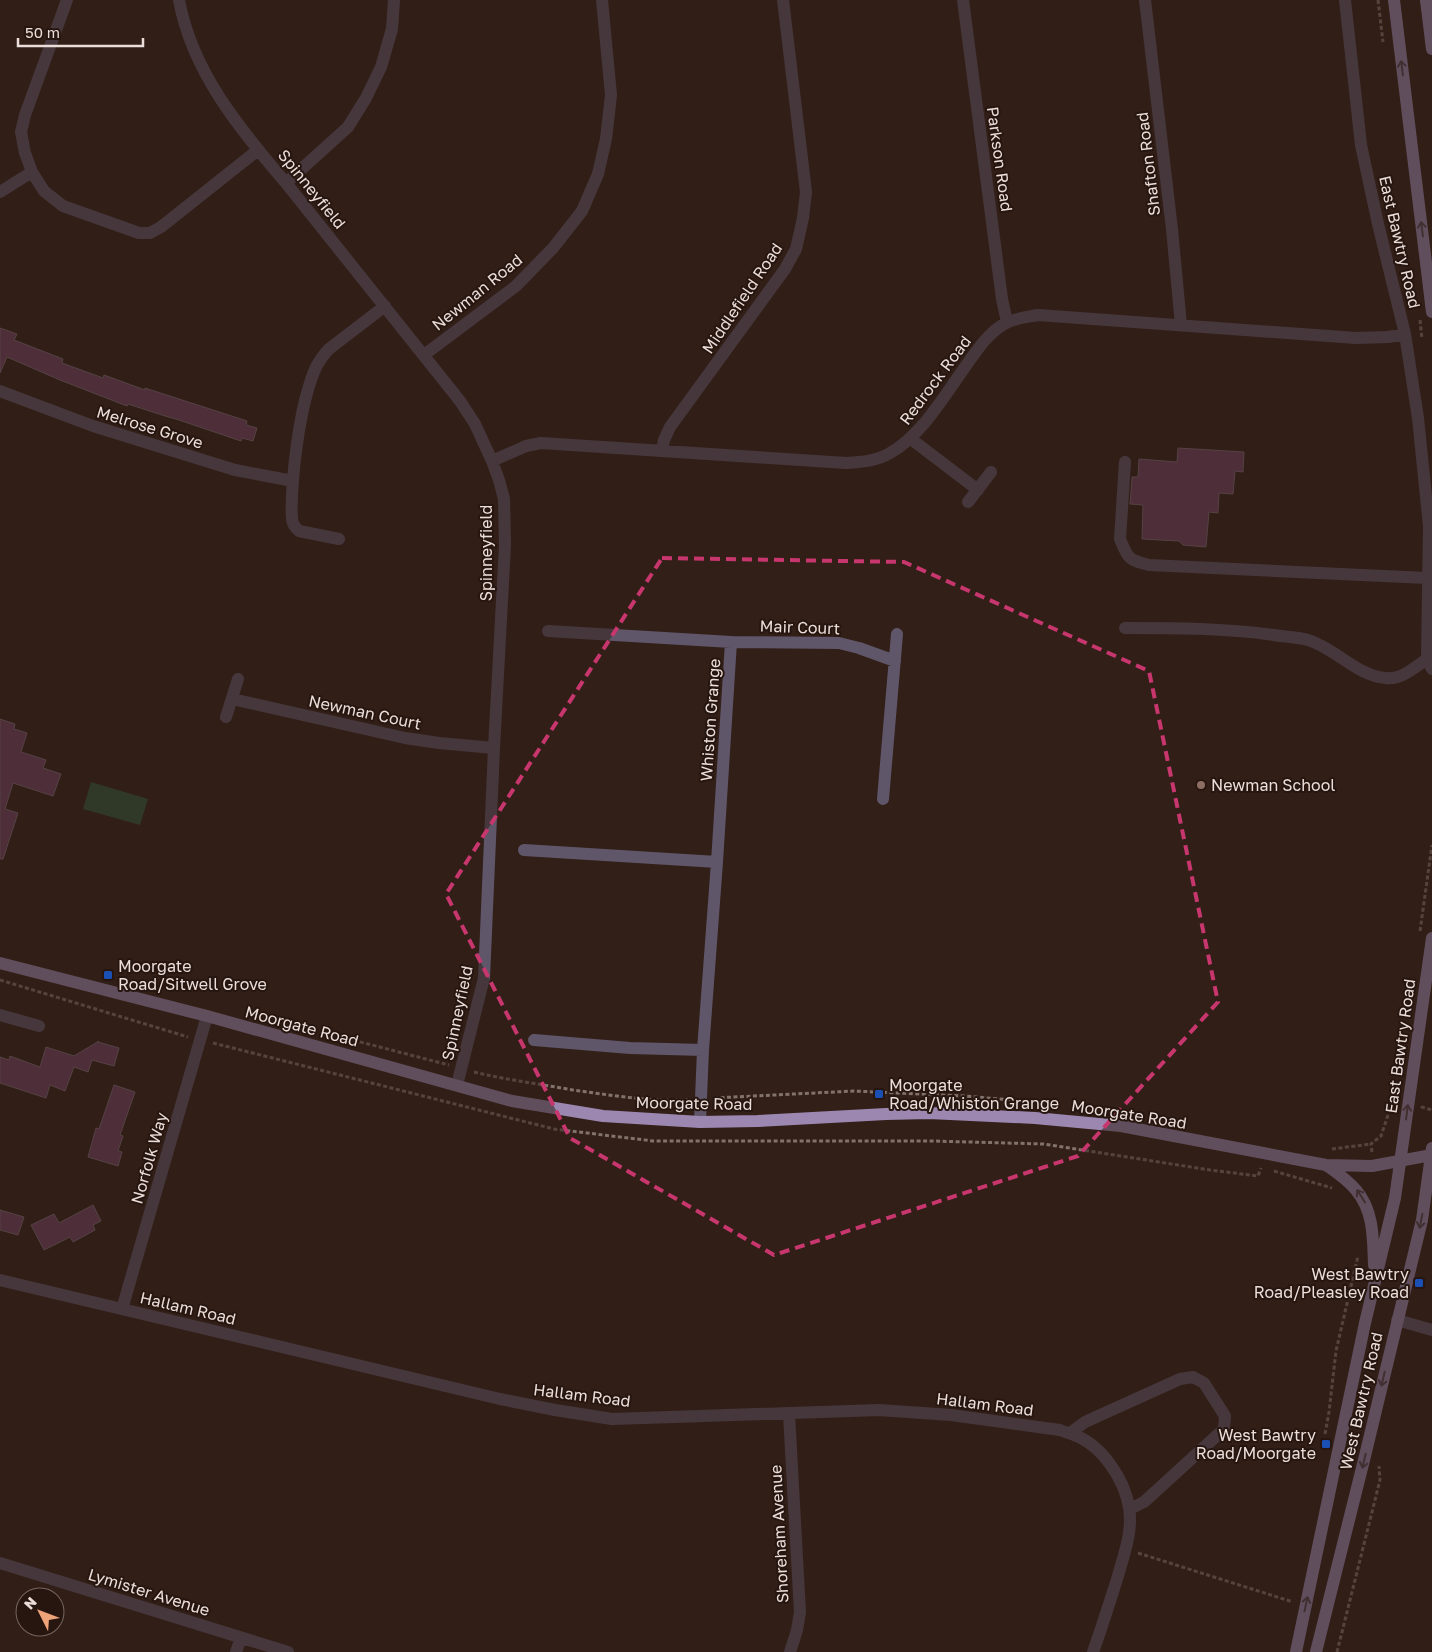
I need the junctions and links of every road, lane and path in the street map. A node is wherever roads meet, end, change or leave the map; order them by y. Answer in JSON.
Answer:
{"nodes":[{"id":1,"x":67,"y":0,"type":"edge"},
{"id":2,"x":179,"y":0,"type":"edge"},
{"id":3,"x":394,"y":0,"type":"edge"},
{"id":4,"x":602,"y":0,"type":"edge"},
{"id":5,"x":783,"y":0,"type":"edge"},
{"id":6,"x":963,"y":0,"type":"edge"},
{"id":7,"x":1145,"y":0,"type":"edge"},
{"id":8,"x":1345,"y":0,"type":"edge"},
{"id":9,"x":1395,"y":0,"type":"edge"},
{"id":10,"x":1426,"y":0,"type":"edge"},
{"id":11,"x":1432,"y":49,"type":"edge"},
{"id":12,"x":258,"y":150,"type":"junction"},
{"id":13,"x":32,"y":172,"type":"junction"},
{"id":14,"x":286,"y":183,"type":"junction"},
{"id":15,"x":0,"y":192,"type":"edge"},
{"id":16,"x":385,"y":306,"type":"junction"},
{"id":17,"x":1432,"y":312,"type":"edge"},
{"id":18,"x":1007,"y":322,"type":"junction"},
{"id":19,"x":1181,"y":325,"type":"junction"},
{"id":20,"x":1405,"y":334,"type":"junction"},
{"id":21,"x":424,"y":355,"type":"junction"},
{"id":22,"x":0,"y":391,"type":"edge"},
{"id":23,"x":911,"y":439,"type":"junction"},
{"id":24,"x":662,"y":450,"type":"junction"},
{"id":25,"x":492,"y":461,"type":"junction"},
{"id":26,"x":1125,"y":462,"type":"dead end"},
{"id":27,"x":991,"y":472,"type":"dead end"},
{"id":28,"x":293,"y":481,"type":"junction"},
{"id":29,"x":978,"y":490,"type":"junction"},
{"id":30,"x":968,"y":502,"type":"dead end"},
{"id":31,"x":339,"y":539,"type":"dead end"},
{"id":32,"x":1427,"y":578,"type":"junction"},
{"id":33,"x":1125,"y":628,"type":"dead end"},
{"id":34,"x":548,"y":631,"type":"dead end"},
{"id":35,"x":897,"y":634,"type":"dead end"},
{"id":36,"x":731,"y":642,"type":"junction"},
{"id":37,"x":895,"y":661,"type":"junction"},
{"id":38,"x":1429,"y":664,"type":"edge"},
{"id":39,"x":238,"y":679,"type":"dead end"},
{"id":40,"x":232,"y":699,"type":"junction"},
{"id":41,"x":226,"y":717,"type":"dead end"},
{"id":42,"x":494,"y":748,"type":"junction"},
{"id":43,"x":882,"y":799,"type":"dead end"},
{"id":44,"x":524,"y":850,"type":"dead end"},
{"id":45,"x":717,"y":862,"type":"junction"},
{"id":46,"x":1432,"y":938,"type":"edge"},
{"id":47,"x":0,"y":963,"type":"edge"},
{"id":48,"x":0,"y":1015,"type":"edge"},
{"id":49,"x":206,"y":1016,"type":"junction"},
{"id":50,"x":39,"y":1026,"type":"dead end"},
{"id":51,"x":337,"y":1035,"type":"dead end"},
{"id":52,"x":534,"y":1040,"type":"dead end"},
{"id":53,"x":703,"y":1050,"type":"junction"},
{"id":54,"x":461,"y":1068,"type":"junction"},
{"id":55,"x":457,"y":1085,"type":"junction"},
{"id":56,"x":701,"y":1099,"type":"junction"},
{"id":57,"x":1029,"y":1102,"type":"dead end"},
{"id":58,"x":700,"y":1122,"type":"junction"},
{"id":59,"x":1371,"y":1144,"type":"dead end"},
{"id":60,"x":1331,"y":1150,"type":"dead end"},
{"id":61,"x":1432,"y":1153,"type":"edge"},
{"id":62,"x":1264,"y":1154,"type":"junction"},
{"id":63,"x":1401,"y":1160,"type":"junction"},
{"id":64,"x":1326,"y":1165,"type":"junction"},
{"id":65,"x":1339,"y":1190,"type":"dead end"},
{"id":66,"x":1360,"y":1247,"type":"dead end"},
{"id":67,"x":1375,"y":1278,"type":"junction"},
{"id":68,"x":0,"y":1280,"type":"edge"},
{"id":69,"x":122,"y":1309,"type":"junction"},
{"id":70,"x":1397,"y":1320,"type":"junction"},
{"id":71,"x":1432,"y":1330,"type":"edge"},
{"id":72,"x":789,"y":1414,"type":"junction"},
{"id":73,"x":1070,"y":1434,"type":"junction"},
{"id":74,"x":1324,"y":1440,"type":"dead end"},
{"id":75,"x":1364,"y":1460,"type":"junction"},
{"id":76,"x":1130,"y":1509,"type":"junction"},
{"id":77,"x":1126,"y":1549,"type":"junction"},
{"id":78,"x":0,"y":1563,"type":"edge"},
{"id":79,"x":1291,"y":1610,"type":"dead end"},
{"id":80,"x":241,"y":1638,"type":"junction"},
{"id":81,"x":236,"y":1652,"type":"edge"},
{"id":82,"x":288,"y":1652,"type":"edge"},
{"id":83,"x":790,"y":1652,"type":"edge"},
{"id":84,"x":1093,"y":1652,"type":"edge"},
{"id":85,"x":1296,"y":1652,"type":"edge"},
{"id":86,"x":1316,"y":1652,"type":"edge"},
{"id":87,"x":1338,"y":1652,"type":"edge"}],
"edges":[{"from":1,"to":13,"type":"street"},
{"from":2,"to":12,"type":"street","name":"Spinneyfield"},
{"from":3,"to":14,"type":"street"},
{"from":4,"to":21,"type":"street","name":"Newman Road"},
{"from":5,"to":24,"type":"street","name":"Middlefield Road"},
{"from":6,"to":18,"type":"street","name":"Parkson Road"},
{"from":7,"to":19,"type":"street","name":"Shafton Road"},
{"from":8,"to":20,"type":"street","name":"East Bawtry Road"},
{"from":17,"to":9,"type":"main road","name":"East Bawtry Road","one_way":true},
{"from":10,"to":11,"type":"main road"},
{"from":12,"to":13,"type":"street"},
{"from":12,"to":14,"type":"street","name":"Spinneyfield"},
{"from":13,"to":15,"type":"street"},
{"from":14,"to":16,"type":"street","name":"Spinneyfield"},
{"from":16,"to":21,"type":"street","name":"Spinneyfield"},
{"from":16,"to":28,"type":"street"},
{"from":18,"to":19,"type":"street","name":"Redrock Road"},
{"from":18,"to":23,"type":"street","name":"Redrock Road"},
{"from":19,"to":20,"type":"street","name":"Redrock Road"},
{"from":20,"to":32,"type":"street","name":"East Bawtry Road"},
{"from":21,"to":25,"type":"street","name":"Spinneyfield"},
{"from":22,"to":28,"type":"street","name":"Melrose Grove"},
{"from":23,"to":24,"type":"street","name":"Redrock Road"},
{"from":23,"to":29,"type":"street"},
{"from":24,"to":25,"type":"street","name":"Redrock Road"},
{"from":25,"to":42,"type":"street","name":"Spinneyfield"},
{"from":26,"to":32,"type":"street"},
{"from":27,"to":29,"type":"street"},
{"from":28,"to":31,"type":"street"},
{"from":29,"to":30,"type":"street"},
{"from":32,"to":38,"type":"street","name":"East Bawtry Road"},
{"from":33,"to":38,"type":"street"},
{"from":34,"to":36,"type":"street","name":"Whiston Grange"},
{"from":35,"to":37,"type":"street"},
{"from":36,"to":37,"type":"street","name":"Mair Court"},
{"from":36,"to":45,"type":"street","name":"Whiston Grange"},
{"from":37,"to":43,"type":"street"},
{"from":39,"to":40,"type":"street"},
{"from":40,"to":41,"type":"street"},
{"from":40,"to":42,"type":"street","name":"Newman Court"},
{"from":42,"to":54,"type":"street","name":"Spinneyfield"},
{"from":44,"to":45,"type":"street"},
{"from":45,"to":53,"type":"street","name":"Whiston Grange"},
{"from":63,"to":46,"type":"main road","name":"East Bawtry Road","one_way":true},
{"from":47,"to":49,"type":"main road","name":"Moorgate Road"},
{"from":48,"to":50,"type":"street"},
{"from":49,"to":55,"type":"main road","name":"Moorgate Road"},
{"from":49,"to":69,"type":"street","name":"Norfolk Way"},
{"from":51,"to":54,"type":"path"},
{"from":52,"to":53,"type":"street"},
{"from":53,"to":56,"type":"street","name":"Whiston Grange"},
{"from":54,"to":55,"type":"street","name":"Spinneyfield"},
{"from":54,"to":56,"type":"path"},
{"from":55,"to":58,"type":"main road","name":"Moorgate Road"},
{"from":56,"to":57,"type":"path"},
{"from":56,"to":58,"type":"street","name":"Whiston Grange"},
{"from":58,"to":62,"type":"main road","name":"Moorgate Road"},
{"from":59,"to":60,"type":"path"},
{"from":61,"to":63,"type":"main road","name":"Moorgate Road"},
{"from":61,"to":70,"type":"main road","name":"West Bawtry Road","one_way":true},
{"from":62,"to":64,"type":"main road","name":"Moorgate Road"},
{"from":62,"to":65,"type":"path"},
{"from":63,"to":64,"type":"main road","name":"Moorgate Road"},
{"from":63,"to":67,"type":"main road","name":"West Bawtry Road"},
{"from":67,"to":64,"type":"main road","one_way":true},
{"from":66,"to":74,"type":"path"},
{"from":85,"to":67,"type":"main road","name":"West Bawtry Road","one_way":true},
{"from":68,"to":69,"type":"street","name":"Hallam Road"},
{"from":69,"to":72,"type":"street","name":"Hallam Road"},
{"from":70,"to":71,"type":"street"},
{"from":70,"to":75,"type":"main road","name":"West Bawtry Road","one_way":true},
{"from":72,"to":73,"type":"street","name":"Hallam Road"},
{"from":72,"to":83,"type":"street","name":"Shoreham Avenue"},
{"from":73,"to":76,"type":"street","name":"Hallam Road"},
{"from":73,"to":76,"type":"street"},
{"from":75,"to":86,"type":"main road","name":"West Bawtry Road","one_way":true},
{"from":75,"to":87,"type":"path"},
{"from":76,"to":77,"type":"street"},
{"from":77,"to":79,"type":"path"},
{"from":77,"to":84,"type":"street"},
{"from":78,"to":80,"type":"street","name":"Lymister Avenue"},
{"from":80,"to":81,"type":"street"},
{"from":80,"to":82,"type":"street","name":"Lymister Avenue"}]}
